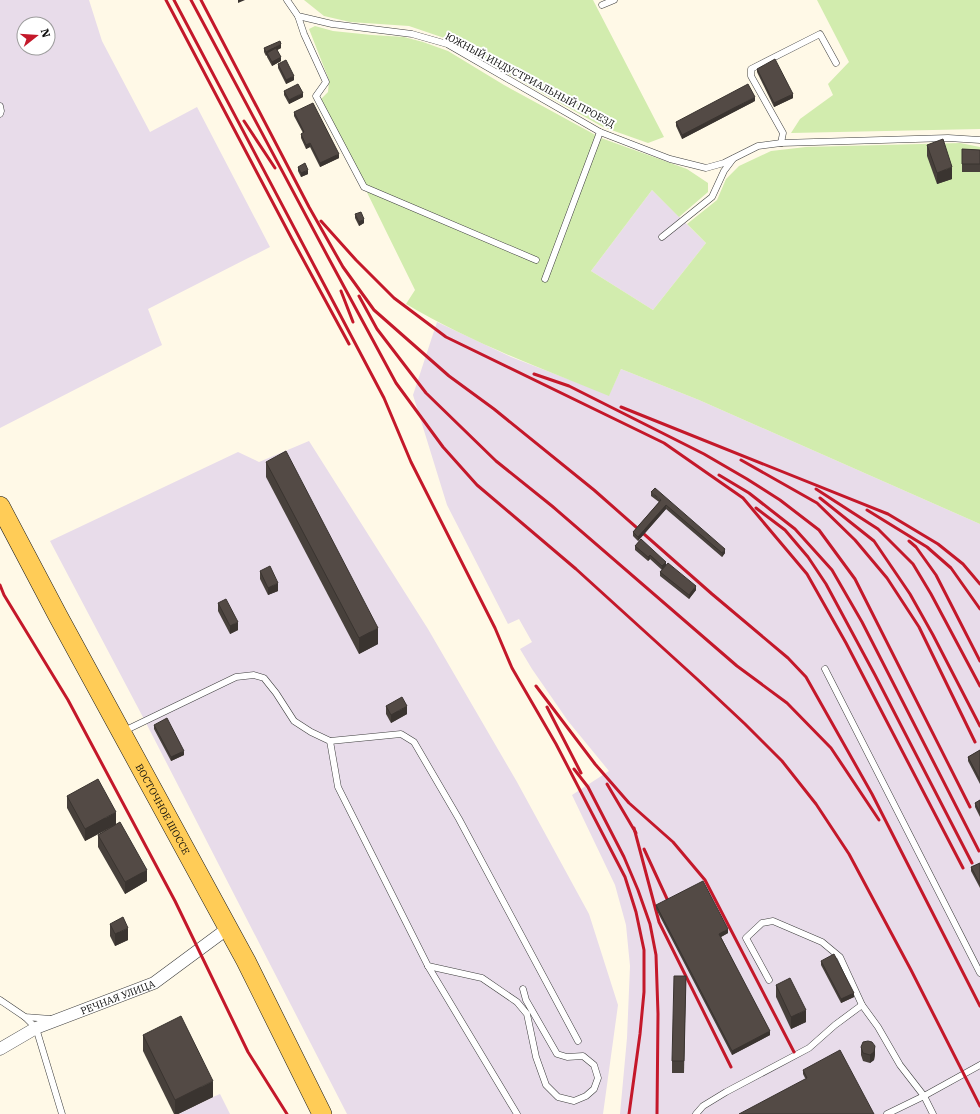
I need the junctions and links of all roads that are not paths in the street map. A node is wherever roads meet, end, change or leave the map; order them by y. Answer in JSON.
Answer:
{"nodes":[{"id":1,"x":287,"y":0,"type":"edge"},
{"id":2,"x":614,"y":0,"type":"edge"},
{"id":3,"x":602,"y":5,"type":"dead end"},
{"id":4,"x":298,"y":16,"type":"junction"},
{"id":5,"x":836,"y":64,"type":"dead end"},
{"id":6,"x":0,"y":106,"type":"edge"},
{"id":7,"x":0,"y":114,"type":"edge"},
{"id":8,"x":600,"y":132,"type":"junction"},
{"id":9,"x":980,"y":140,"type":"edge"},
{"id":10,"x":781,"y":143,"type":"junction"},
{"id":11,"x":734,"y":158,"type":"junction"},
{"id":12,"x":662,"y":237,"type":"dead end"},
{"id":13,"x":536,"y":260,"type":"dead end"},
{"id":14,"x":545,"y":279,"type":"dead end"},
{"id":15,"x":0,"y":506,"type":"edge"},
{"id":16,"x":825,"y":669,"type":"dead end"},
{"id":17,"x":121,"y":732,"type":"junction"},
{"id":18,"x":330,"y":740,"type":"junction"},
{"id":19,"x":228,"y":929,"type":"junction"},
{"id":20,"x":428,"y":966,"type":"junction"},
{"id":21,"x":980,"y":972,"type":"edge"},
{"id":22,"x":769,"y":980,"type":"dead end"},
{"id":23,"x":523,"y":989,"type":"dead end"},
{"id":24,"x":0,"y":1000,"type":"edge"},
{"id":25,"x":862,"y":1005,"type":"junction"},
{"id":26,"x":25,"y":1017,"type":"junction"},
{"id":27,"x":60,"y":1020,"type":"junction"},
{"id":28,"x":36,"y":1028,"type":"junction"},
{"id":29,"x":578,"y":1041,"type":"dead end"},
{"id":30,"x":0,"y":1049,"type":"edge"},
{"id":31,"x":980,"y":1065,"type":"edge"},
{"id":32,"x":924,"y":1096,"type":"junction"},
{"id":33,"x":62,"y":1114,"type":"edge"},
{"id":34,"x":322,"y":1114,"type":"edge"},
{"id":35,"x":517,"y":1114,"type":"edge"},
{"id":36,"x":696,"y":1114,"type":"edge"},
{"id":37,"x":887,"y":1114,"type":"edge"},
{"id":38,"x":934,"y":1114,"type":"edge"}],
"edges":[{"from":1,"to":4,"type":"lane"},
{"from":2,"to":3,"type":"lane"},
{"from":4,"to":8,"type":"lane","name":"ЮЖНЫЙ ИНДУСТРИАЛЬНЫЙ ПРОЕЗД"},
{"from":4,"to":13,"type":"lane"},
{"from":5,"to":10,"type":"lane"},
{"from":6,"to":7,"type":"lane"},
{"from":8,"to":11,"type":"lane","name":"ЮЖНЫЙ ИНДУСТРИАЛЬНЫЙ ПРОЕЗД"},
{"from":8,"to":14,"type":"lane"},
{"from":9,"to":10,"type":"lane","name":"ЮЖНЫЙ ИНДУСТРИАЛЬНЫЙ ПРОЕЗД"},
{"from":10,"to":11,"type":"lane","name":"ЮЖНЫЙ ИНДУСТРИАЛЬНЫЙ ПРОЕЗД"},
{"from":11,"to":12,"type":"lane"},
{"from":15,"to":17,"type":"main road","name":"ВОСТОЧНОЕ ШОССЕ"},
{"from":16,"to":21,"type":"lane"},
{"from":17,"to":18,"type":"lane"},
{"from":17,"to":19,"type":"main road","name":"ВОСТОЧНОЕ ШОССЕ"},
{"from":18,"to":20,"type":"lane"},
{"from":18,"to":29,"type":"lane"},
{"from":19,"to":27,"type":"street","name":"РЕЧНАЯ УЛИЦА"},
{"from":19,"to":34,"type":"main road","name":"ВОСТОЧНОЕ ШОССЕ"},
{"from":20,"to":23,"type":"lane"},
{"from":20,"to":35,"type":"lane"},
{"from":22,"to":25,"type":"lane"},
{"from":24,"to":26,"type":"lane"},
{"from":25,"to":32,"type":"lane"},
{"from":25,"to":36,"type":"lane"},
{"from":26,"to":27,"type":"lane"},
{"from":26,"to":28,"type":"lane"},
{"from":27,"to":28,"type":"street","name":"РЕЧНАЯ УЛИЦА"},
{"from":28,"to":30,"type":"street","name":"РЕЧНАЯ УЛИЦА"},
{"from":28,"to":33,"type":"lane"},
{"from":31,"to":32,"type":"lane"},
{"from":32,"to":37,"type":"lane"},
{"from":32,"to":38,"type":"lane"}]}
